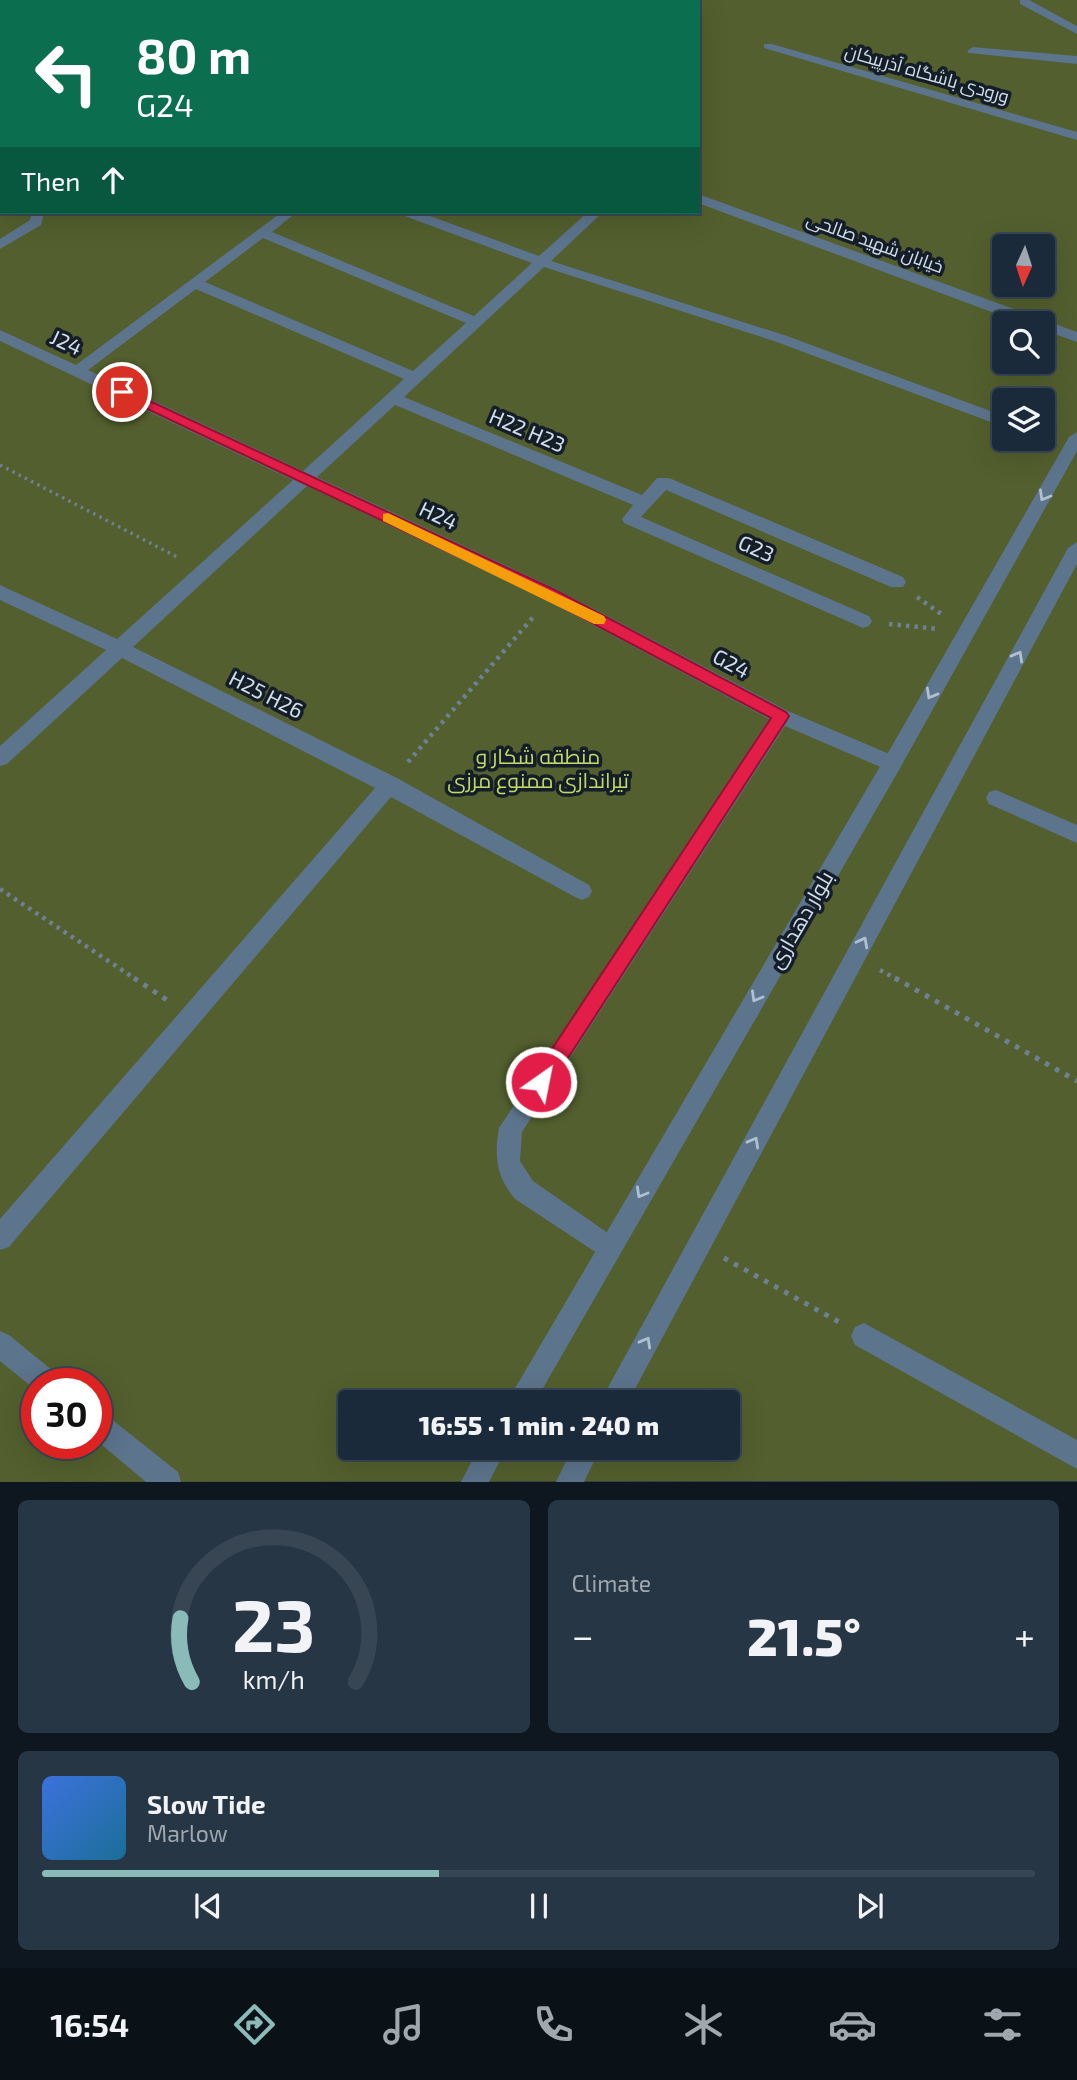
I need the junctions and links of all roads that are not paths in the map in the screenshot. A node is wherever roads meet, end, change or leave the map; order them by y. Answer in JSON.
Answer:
{"nodes":[{"id":1,"x":1024,"y":2,"type":"edge"},
{"id":2,"x":1077,"y":31,"type":"edge"},
{"id":3,"x":768,"y":46,"type":"dead end"},
{"id":4,"x":973,"y":51,"type":"dead end"},
{"id":5,"x":1077,"y":60,"type":"edge"},
{"id":6,"x":1077,"y":136,"type":"edge"},
{"id":7,"x":700,"y":199,"type":"edge"},
{"id":8,"x":38,"y":214,"type":"edge"},
{"id":9,"x":287,"y":214,"type":"edge"},
{"id":10,"x":412,"y":214,"type":"edge"},
{"id":11,"x":594,"y":214,"type":"edge"},
{"id":12,"x":262,"y":233,"type":"junction"},
{"id":13,"x":0,"y":245,"type":"edge"},
{"id":14,"x":541,"y":262,"type":"junction"},
{"id":15,"x":194,"y":283,"type":"junction"},
{"id":16,"x":1003,"y":311,"type":"edge"},
{"id":17,"x":476,"y":322,"type":"junction"},
{"id":18,"x":1055,"y":330,"type":"edge"},
{"id":19,"x":0,"y":335,"type":"edge"},
{"id":20,"x":1077,"y":337,"type":"edge"},
{"id":21,"x":76,"y":371,"type":"junction"},
{"id":22,"x":415,"y":378,"type":"junction"},
{"id":23,"x":393,"y":398,"type":"junction"},
{"id":24,"x":992,"y":418,"type":"edge"},
{"id":25,"x":1077,"y":437,"type":"edge"},
{"id":26,"x":305,"y":478,"type":"junction"},
{"id":27,"x":645,"y":503,"type":"junction"},
{"id":28,"x":1077,"y":548,"type":"edge"},
{"id":29,"x":897,"y":582,"type":"road end"},
{"id":30,"x":0,"y":592,"type":"edge"},
{"id":31,"x":552,"y":595,"type":"joint"},
{"id":32,"x":863,"y":621,"type":"road end"},
{"id":33,"x":121,"y":647,"type":"junction"},
{"id":34,"x":781,"y":716,"type":"junction"},
{"id":35,"x":0,"y":758,"type":"edge"},
{"id":36,"x":892,"y":764,"type":"junction"},
{"id":37,"x":390,"y":784,"type":"junction"},
{"id":38,"x":996,"y":798,"type":"dead end"},
{"id":39,"x":1077,"y":834,"type":"edge"},
{"id":40,"x":582,"y":891,"type":"dead end"},
{"id":41,"x":0,"y":1238,"type":"edge"},
{"id":42,"x":609,"y":1249,"type":"junction"},
{"id":43,"x":864,"y":1336,"type":"road end"},
{"id":44,"x":0,"y":1344,"type":"edge"},
{"id":45,"x":29,"y":1368,"type":"edge"},
{"id":46,"x":527,"y":1390,"type":"edge"},
{"id":47,"x":619,"y":1390,"type":"edge"},
{"id":48,"x":112,"y":1436,"type":"edge"},
{"id":49,"x":1077,"y":1455,"type":"edge"},
{"id":50,"x":487,"y":1460,"type":"edge"},
{"id":51,"x":581,"y":1460,"type":"edge"},
{"id":52,"x":168,"y":1482,"type":"edge"},
{"id":53,"x":474,"y":1482,"type":"edge"},
{"id":54,"x":569,"y":1482,"type":"edge"}],
"edges":[{"from":1,"to":2,"type":"street"},
{"from":3,"to":6,"type":"street","name":"ورودی باشگاه آذرپیکان"},
{"from":4,"to":5,"type":"street"},
{"from":7,"to":16,"type":"street","name":"خیابان شهید صالحی"},
{"from":8,"to":13,"type":"street"},
{"from":9,"to":12,"type":"street"},
{"from":10,"to":14,"type":"street"},
{"from":11,"to":14,"type":"street"},
{"from":12,"to":15,"type":"street"},
{"from":12,"to":17,"type":"street"},
{"from":14,"to":17,"type":"street"},
{"from":14,"to":24,"type":"street"},
{"from":15,"to":21,"type":"street"},
{"from":15,"to":22,"type":"street"},
{"from":17,"to":22,"type":"street"},
{"from":18,"to":20,"type":"street","name":"خیابان شهید صالحی"},
{"from":19,"to":21,"type":"street","name":"J24"},
{"from":21,"to":26,"type":"street","name":"J24"},
{"from":22,"to":23,"type":"street"},
{"from":23,"to":26,"type":"street"},
{"from":23,"to":27,"type":"street","name":"H22 H23"},
{"from":25,"to":36,"type":"street","name":"بلوار دهداری","one_way":true},
{"from":26,"to":31,"type":"street","name":"H24"},
{"from":26,"to":33,"type":"street"},
{"from":27,"to":29,"type":"street"},
{"from":27,"to":32,"type":"street","name":"G23"},
{"from":47,"to":28,"type":"street","one_way":true},
{"from":30,"to":33,"type":"street","name":"H25 H26"},
{"from":31,"to":34,"type":"street","name":"G24"},
{"from":33,"to":35,"type":"street"},
{"from":33,"to":37,"type":"street","name":"H25 H26"},
{"from":34,"to":36,"type":"street","name":"G24"},
{"from":34,"to":42,"type":"street"},
{"from":36,"to":42,"type":"street","name":"بلوار دهداری","one_way":true},
{"from":37,"to":40,"type":"street","name":"H25 H26"},
{"from":37,"to":41,"type":"street"},
{"from":38,"to":39,"type":"street"},
{"from":42,"to":46,"type":"street","name":"بلوار دهداری"},
{"from":43,"to":49,"type":"street"},
{"from":44,"to":45,"type":"street"},
{"from":48,"to":52,"type":"street"},
{"from":50,"to":53,"type":"street"},
{"from":51,"to":54,"type":"street"}]}
